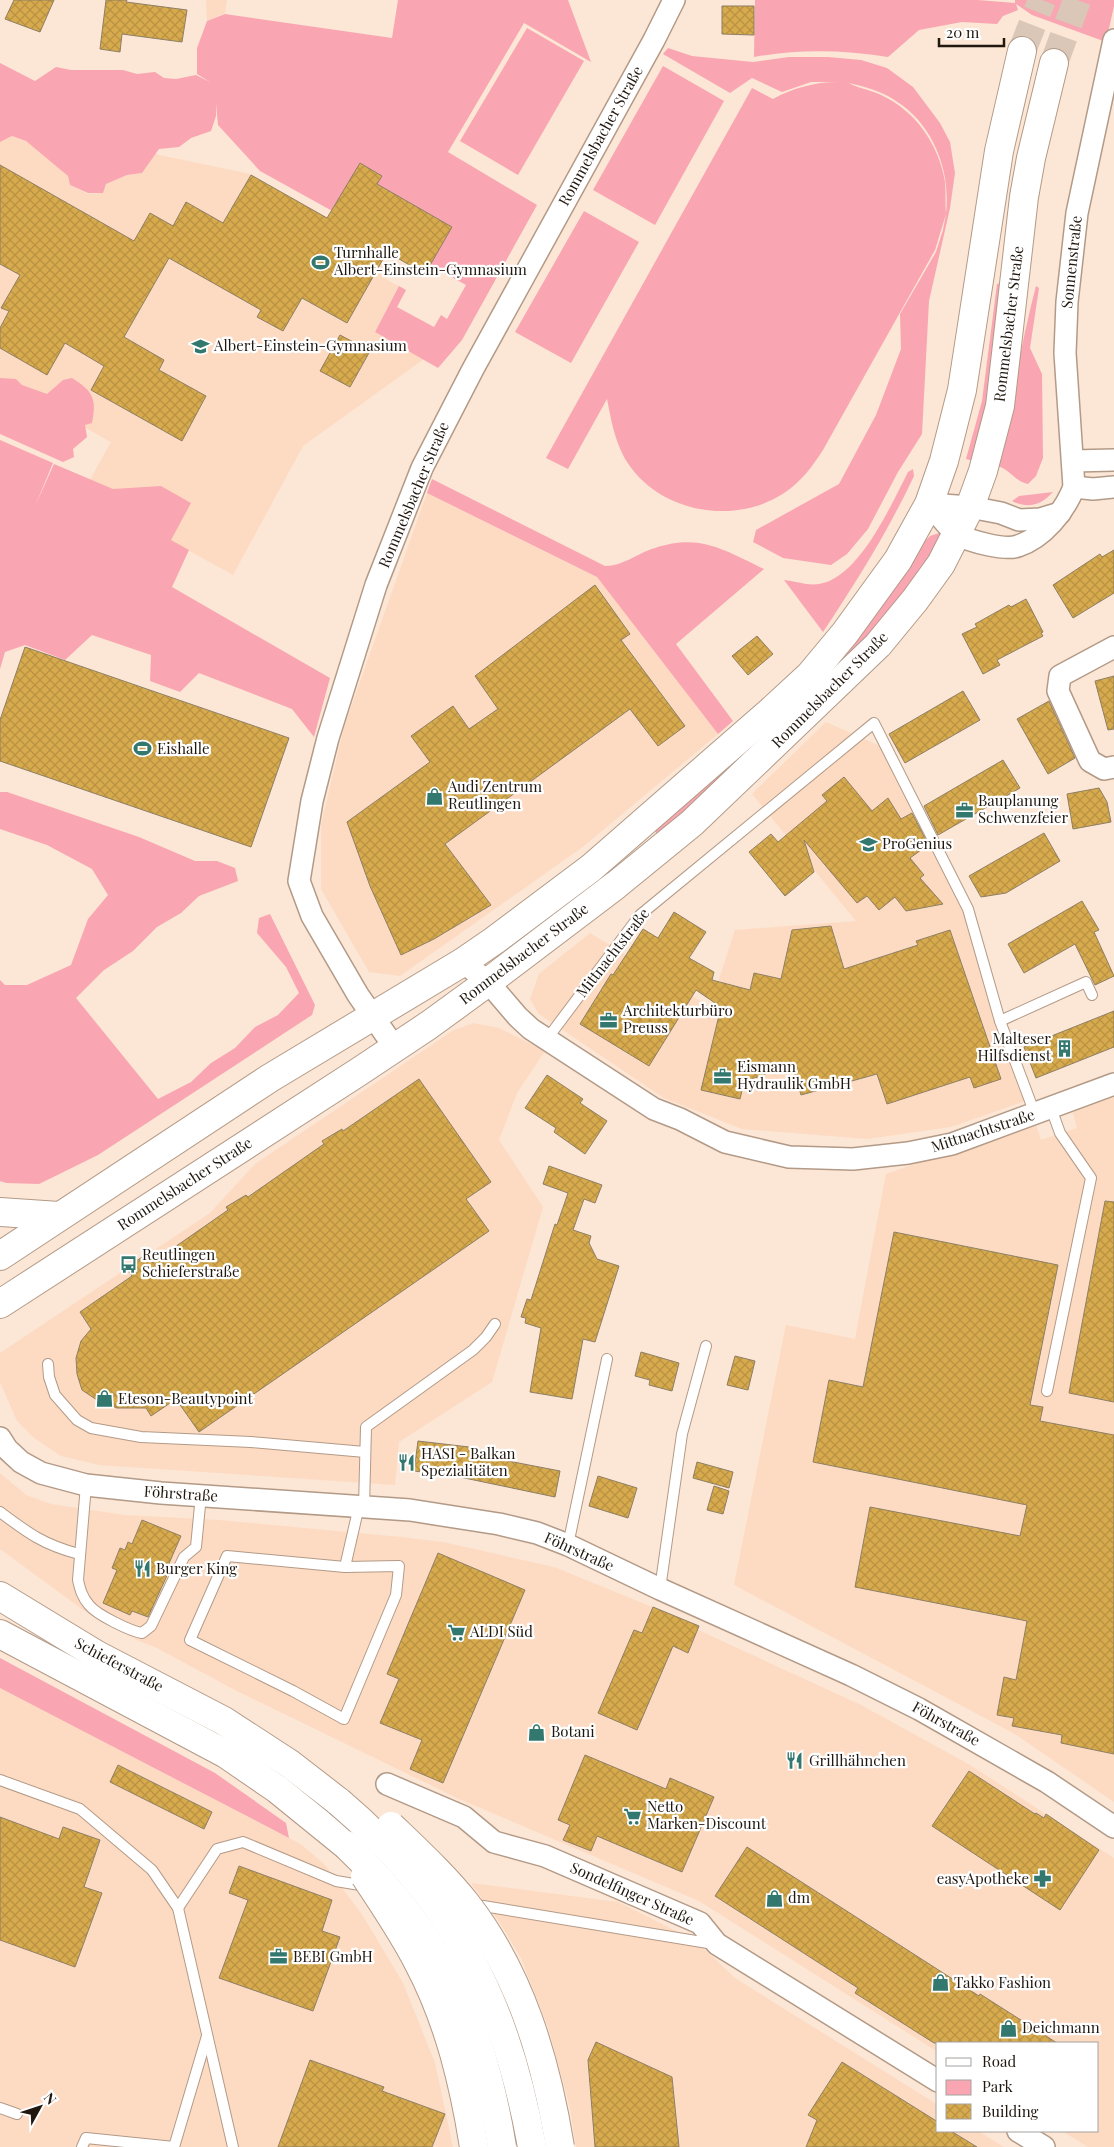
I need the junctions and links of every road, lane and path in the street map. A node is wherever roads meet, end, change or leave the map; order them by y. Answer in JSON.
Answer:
{"nodes":[{"id":1,"x":674,"y":0,"type":"edge"},
{"id":2,"x":1114,"y":40,"type":"edge"},
{"id":3,"x":1022,"y":51,"type":"tunnel mouth"},
{"id":4,"x":1054,"y":63,"type":"tunnel mouth"},
{"id":5,"x":1073,"y":460,"type":"junction"},
{"id":6,"x":1114,"y":460,"type":"edge"},
{"id":7,"x":1074,"y":487,"type":"junction"},
{"id":8,"x":1114,"y":488,"type":"edge"},
{"id":9,"x":929,"y":504,"type":"junction"},
{"id":10,"x":970,"y":507,"type":"junction"},
{"id":11,"x":1060,"y":513,"type":"junction"},
{"id":12,"x":957,"y":534,"type":"junction"},
{"id":13,"x":1114,"y":647,"type":"edge"},
{"id":14,"x":1114,"y":767,"type":"edge"},
{"id":15,"x":463,"y":962,"type":"junction"},
{"id":16,"x":488,"y":982,"type":"junction"},
{"id":17,"x":1092,"y":995,"type":"dead end"},
{"id":18,"x":373,"y":1016,"type":"junction"},
{"id":19,"x":1000,"y":1021,"type":"junction"},
{"id":20,"x":547,"y":1039,"type":"junction"},
{"id":21,"x":394,"y":1048,"type":"junction"},
{"id":22,"x":1114,"y":1084,"type":"edge"},
{"id":23,"x":1043,"y":1111,"type":"junction"},
{"id":24,"x":0,"y":1212,"type":"edge"},
{"id":25,"x":59,"y":1216,"type":"junction"},
{"id":26,"x":0,"y":1256,"type":"edge"},
{"id":27,"x":0,"y":1304,"type":"edge"},
{"id":28,"x":495,"y":1324,"type":"dead end"},
{"id":29,"x":706,"y":1346,"type":"dead end"},
{"id":30,"x":607,"y":1359,"type":"dead end"},
{"id":31,"x":48,"y":1364,"type":"dead end"},
{"id":32,"x":1046,"y":1391,"type":"dead end"},
{"id":33,"x":0,"y":1438,"type":"edge"},
{"id":34,"x":365,"y":1452,"type":"junction"},
{"id":35,"x":86,"y":1486,"type":"junction"},
{"id":36,"x":201,"y":1495,"type":"junction"},
{"id":37,"x":361,"y":1507,"type":"junction"},
{"id":38,"x":0,"y":1512,"type":"edge"},
{"id":39,"x":568,"y":1544,"type":"junction"},
{"id":40,"x":79,"y":1554,"type":"junction"},
{"id":41,"x":345,"y":1567,"type":"junction"},
{"id":42,"x":660,"y":1589,"type":"junction"},
{"id":43,"x":0,"y":1596,"type":"edge"},
{"id":44,"x":0,"y":1634,"type":"edge"},
{"id":45,"x":0,"y":1780,"type":"edge"},
{"id":46,"x":387,"y":1784,"type":"dead end"},
{"id":47,"x":391,"y":1826,"type":"dead end"},
{"id":48,"x":1114,"y":1827,"type":"edge"},
{"id":49,"x":346,"y":1845,"type":"junction"},
{"id":50,"x":178,"y":1908,"type":"junction"},
{"id":51,"x":717,"y":1944,"type":"junction"},
{"id":52,"x":207,"y":2035,"type":"junction"},
{"id":53,"x":936,"y":2080,"type":"edge"},
{"id":54,"x":0,"y":2108,"type":"edge"},
{"id":55,"x":17,"y":2114,"type":"dead end"},
{"id":56,"x":1020,"y":2132,"type":"edge"},
{"id":57,"x":82,"y":2147,"type":"edge"},
{"id":58,"x":233,"y":2147,"type":"edge"},
{"id":59,"x":474,"y":2147,"type":"edge"},
{"id":60,"x":502,"y":2147,"type":"edge"},
{"id":61,"x":532,"y":2147,"type":"edge"},
{"id":62,"x":560,"y":2147,"type":"edge"},
{"id":63,"x":1044,"y":2147,"type":"edge"}],
"edges":[{"from":1,"to":18,"type":"street","name":"Rommelsbacher Straße"},
{"from":2,"to":5,"type":"street","name":"Sonnenstraße"},
{"from":3,"to":9,"type":"main road","name":"Rommelsbacher Straße"},
{"from":4,"to":10,"type":"main road","name":"Rommelsbacher Straße"},
{"from":5,"to":6,"type":"street"},
{"from":5,"to":7,"type":"street","name":"Sonnenstraße"},
{"from":7,"to":8,"type":"street"},
{"from":7,"to":11,"type":"street"},
{"from":9,"to":10,"type":"street"},
{"from":9,"to":12,"type":"street"},
{"from":9,"to":15,"type":"main road","name":"Rommelsbacher Straße"},
{"from":10,"to":11,"type":"street"},
{"from":10,"to":12,"type":"main road","name":"Rommelsbacher Straße"},
{"from":11,"to":12,"type":"street"},
{"from":12,"to":16,"type":"main road","name":"Rommelsbacher Straße"},
{"from":13,"to":14,"type":"street"},
{"from":15,"to":16,"type":"street","name":"Mittnachtstraße"},
{"from":15,"to":18,"type":"main road","name":"Rommelsbacher Straße"},
{"from":16,"to":20,"type":"street","name":"Mittnachtstraße"},
{"from":16,"to":21,"type":"main road","name":"Rommelsbacher Straße"},
{"from":17,"to":19,"type":"lane"},
{"from":18,"to":21,"type":"street","name":"Rommelsbacher Straße"},
{"from":18,"to":25,"type":"main road","name":"Rommelsbacher Straße"},
{"from":19,"to":20,"type":"lane","name":"Mittnachtstraße"},
{"from":19,"to":23,"type":"lane"},
{"from":20,"to":23,"type":"street","name":"Mittnachtstraße"},
{"from":21,"to":27,"type":"main road","name":"Rommelsbacher Straße"},
{"from":22,"to":23,"type":"street","name":"Mittnachtstraße"},
{"from":23,"to":32,"type":"lane"},
{"from":24,"to":25,"type":"main road"},
{"from":25,"to":26,"type":"main road","name":"Rommelsbacher Straße"},
{"from":28,"to":34,"type":"lane"},
{"from":29,"to":42,"type":"lane"},
{"from":30,"to":39,"type":"lane"},
{"from":31,"to":34,"type":"lane"},
{"from":33,"to":35,"type":"street","name":"Föhrstraße"},
{"from":34,"to":37,"type":"lane"},
{"from":35,"to":36,"type":"street","name":"Föhrstraße"},
{"from":35,"to":40,"type":"lane"},
{"from":36,"to":37,"type":"street","name":"Föhrstraße"},
{"from":36,"to":40,"type":"lane"},
{"from":37,"to":39,"type":"street","name":"Föhrstraße"},
{"from":37,"to":41,"type":"lane"},
{"from":38,"to":40,"type":"lane"},
{"from":39,"to":42,"type":"street","name":"Föhrstraße"},
{"from":41,"to":41,"type":"lane"},
{"from":42,"to":48,"type":"street","name":"Föhrstraße"},
{"from":43,"to":61,"type":"main road","name":"Schieferstraße","bridge":true},
{"from":44,"to":49,"type":"main road","name":"Schieferstraße"},
{"from":45,"to":50,"type":"lane"},
{"from":46,"to":51,"type":"street","name":"Sondelfinger Straße"},
{"from":47,"to":62,"type":"main road","bridge":true},
{"from":49,"to":59,"type":"main road","bridge":true},
{"from":49,"to":60,"type":"main road","bridge":true},
{"from":50,"to":51,"type":"lane"},
{"from":50,"to":52,"type":"lane"},
{"from":51,"to":53,"type":"street","name":"Sondelfinger Straße"},
{"from":52,"to":57,"type":"lane"},
{"from":52,"to":58,"type":"lane"},
{"from":54,"to":55,"type":"lane"},
{"from":56,"to":63,"type":"street"}]}
